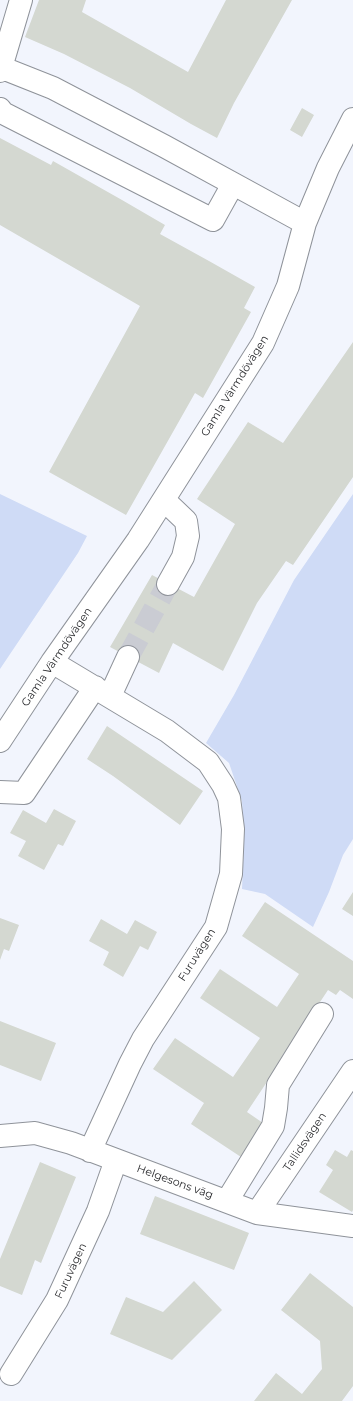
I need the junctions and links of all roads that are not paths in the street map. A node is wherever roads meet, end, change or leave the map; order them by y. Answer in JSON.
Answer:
{"nodes":[{"id":1,"x":22,"y":0,"type":"edge"},
{"id":2,"x":0,"y":69,"type":"edge"},
{"id":3,"x":0,"y":109,"type":"edge"},
{"id":4,"x":353,"y":119,"type":"edge"},
{"id":5,"x":233,"y":184,"type":"junction"},
{"id":6,"x":305,"y":223,"type":"junction"},
{"id":7,"x":164,"y":500,"type":"junction"},
{"id":8,"x":168,"y":584,"type":"tunnel mouth"},
{"id":9,"x":128,"y":657,"type":"tunnel mouth"},
{"id":10,"x":52,"y":662,"type":"junction"},
{"id":11,"x":102,"y":692,"type":"junction"},
{"id":12,"x":0,"y":741,"type":"edge"},
{"id":13,"x":0,"y":792,"type":"edge"},
{"id":14,"x":322,"y":1014,"type":"dead end"},
{"id":15,"x":353,"y":1071,"type":"edge"},
{"id":16,"x":0,"y":1136,"type":"edge"},
{"id":17,"x":90,"y":1151,"type":"junction"},
{"id":18,"x":116,"y":1160,"type":"junction"},
{"id":19,"x":226,"y":1201,"type":"junction"},
{"id":20,"x":257,"y":1213,"type":"junction"},
{"id":21,"x":353,"y":1226,"type":"edge"},
{"id":22,"x":11,"y":1374,"type":"dead end"}],
"edges":[{"from":1,"to":2,"type":"street"},
{"from":2,"to":5,"type":"street"},
{"from":3,"to":5,"type":"street"},
{"from":4,"to":6,"type":"street","name":"Gamla Värmdövägen"},
{"from":5,"to":6,"type":"street"},
{"from":6,"to":7,"type":"street","name":"Gamla Värmdövägen"},
{"from":7,"to":8,"type":"street"},
{"from":7,"to":10,"type":"street","name":"Gamla Värmdövägen"},
{"from":9,"to":11,"type":"street"},
{"from":10,"to":11,"type":"street","name":"Furuvägen"},
{"from":10,"to":12,"type":"street","name":"Gamla Värmdövägen"},
{"from":11,"to":13,"type":"street"},
{"from":11,"to":17,"type":"street","name":"Furuvägen"},
{"from":14,"to":19,"type":"street"},
{"from":15,"to":20,"type":"street","name":"Tallidsvägen"},
{"from":16,"to":17,"type":"street","name":"Helgesons väg"},
{"from":17,"to":18,"type":"street","name":"Helgesons väg"},
{"from":18,"to":19,"type":"street","name":"Helgesons väg"},
{"from":18,"to":22,"type":"street","name":"Furuvägen"},
{"from":19,"to":20,"type":"street","name":"Helgesons väg"},
{"from":20,"to":21,"type":"street","name":"Helgesons väg"}]}
